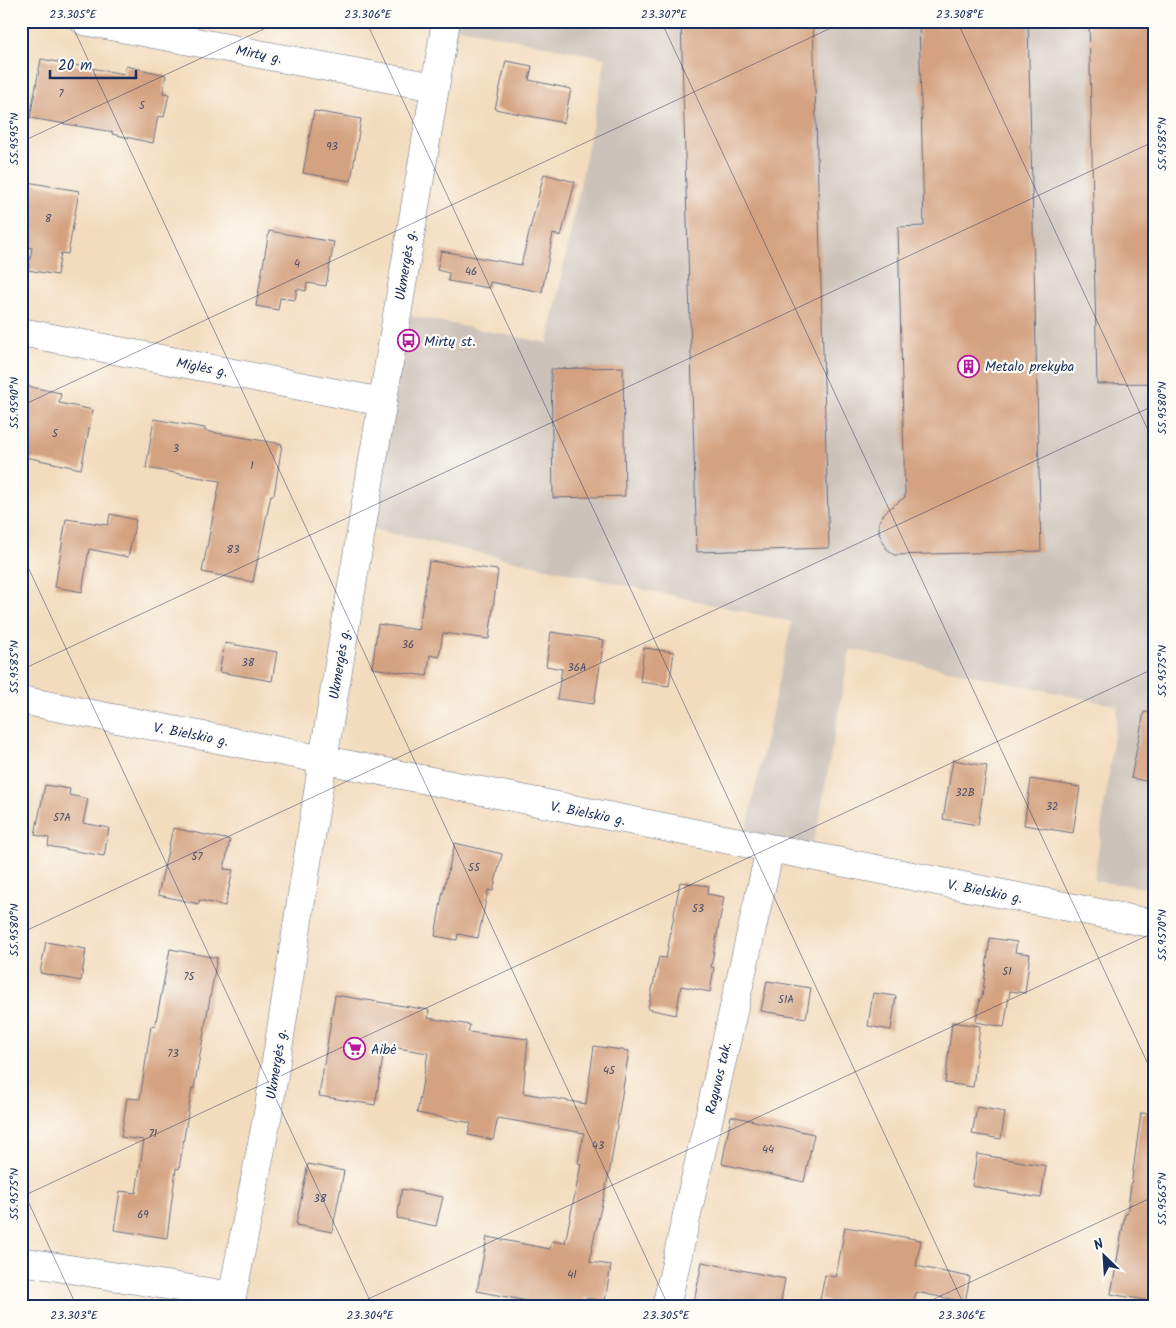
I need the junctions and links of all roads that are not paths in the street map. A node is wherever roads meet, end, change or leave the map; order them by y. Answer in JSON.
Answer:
{"nodes":[{"id":1,"x":84,"y":21,"type":"edge"},
{"id":2,"x":446,"y":21,"type":"edge"},
{"id":3,"x":434,"y":87,"type":"junction"},
{"id":4,"x":21,"y":332,"type":"edge"},
{"id":5,"x":383,"y":402,"type":"junction"},
{"id":6,"x":21,"y":700,"type":"edge"},
{"id":7,"x":323,"y":760,"type":"junction"},
{"id":8,"x":770,"y":849,"type":"junction"},
{"id":9,"x":1155,"y":924,"type":"edge"},
{"id":10,"x":21,"y":1261,"type":"edge"},
{"id":11,"x":231,"y":1301,"type":"edge"},
{"id":12,"x":666,"y":1307,"type":"edge"}],
"edges":[{"from":1,"to":3,"type":"street","name":"Mirtų g."},
{"from":2,"to":3,"type":"street","name":"Ukmergės g."},
{"from":3,"to":5,"type":"street","name":"Ukmergės g."},
{"from":4,"to":5,"type":"street","name":"Miglės g."},
{"from":5,"to":7,"type":"street","name":"Ukmergės g."},
{"from":6,"to":7,"type":"street","name":"V. Bielskio g."},
{"from":7,"to":8,"type":"street","name":"V. Bielskio g."},
{"from":7,"to":11,"type":"street","name":"Ukmergės g."},
{"from":8,"to":9,"type":"street","name":"V. Bielskio g."},
{"from":8,"to":12,"type":"street","name":"Raguvos tak."},
{"from":10,"to":11,"type":"street"}]}
